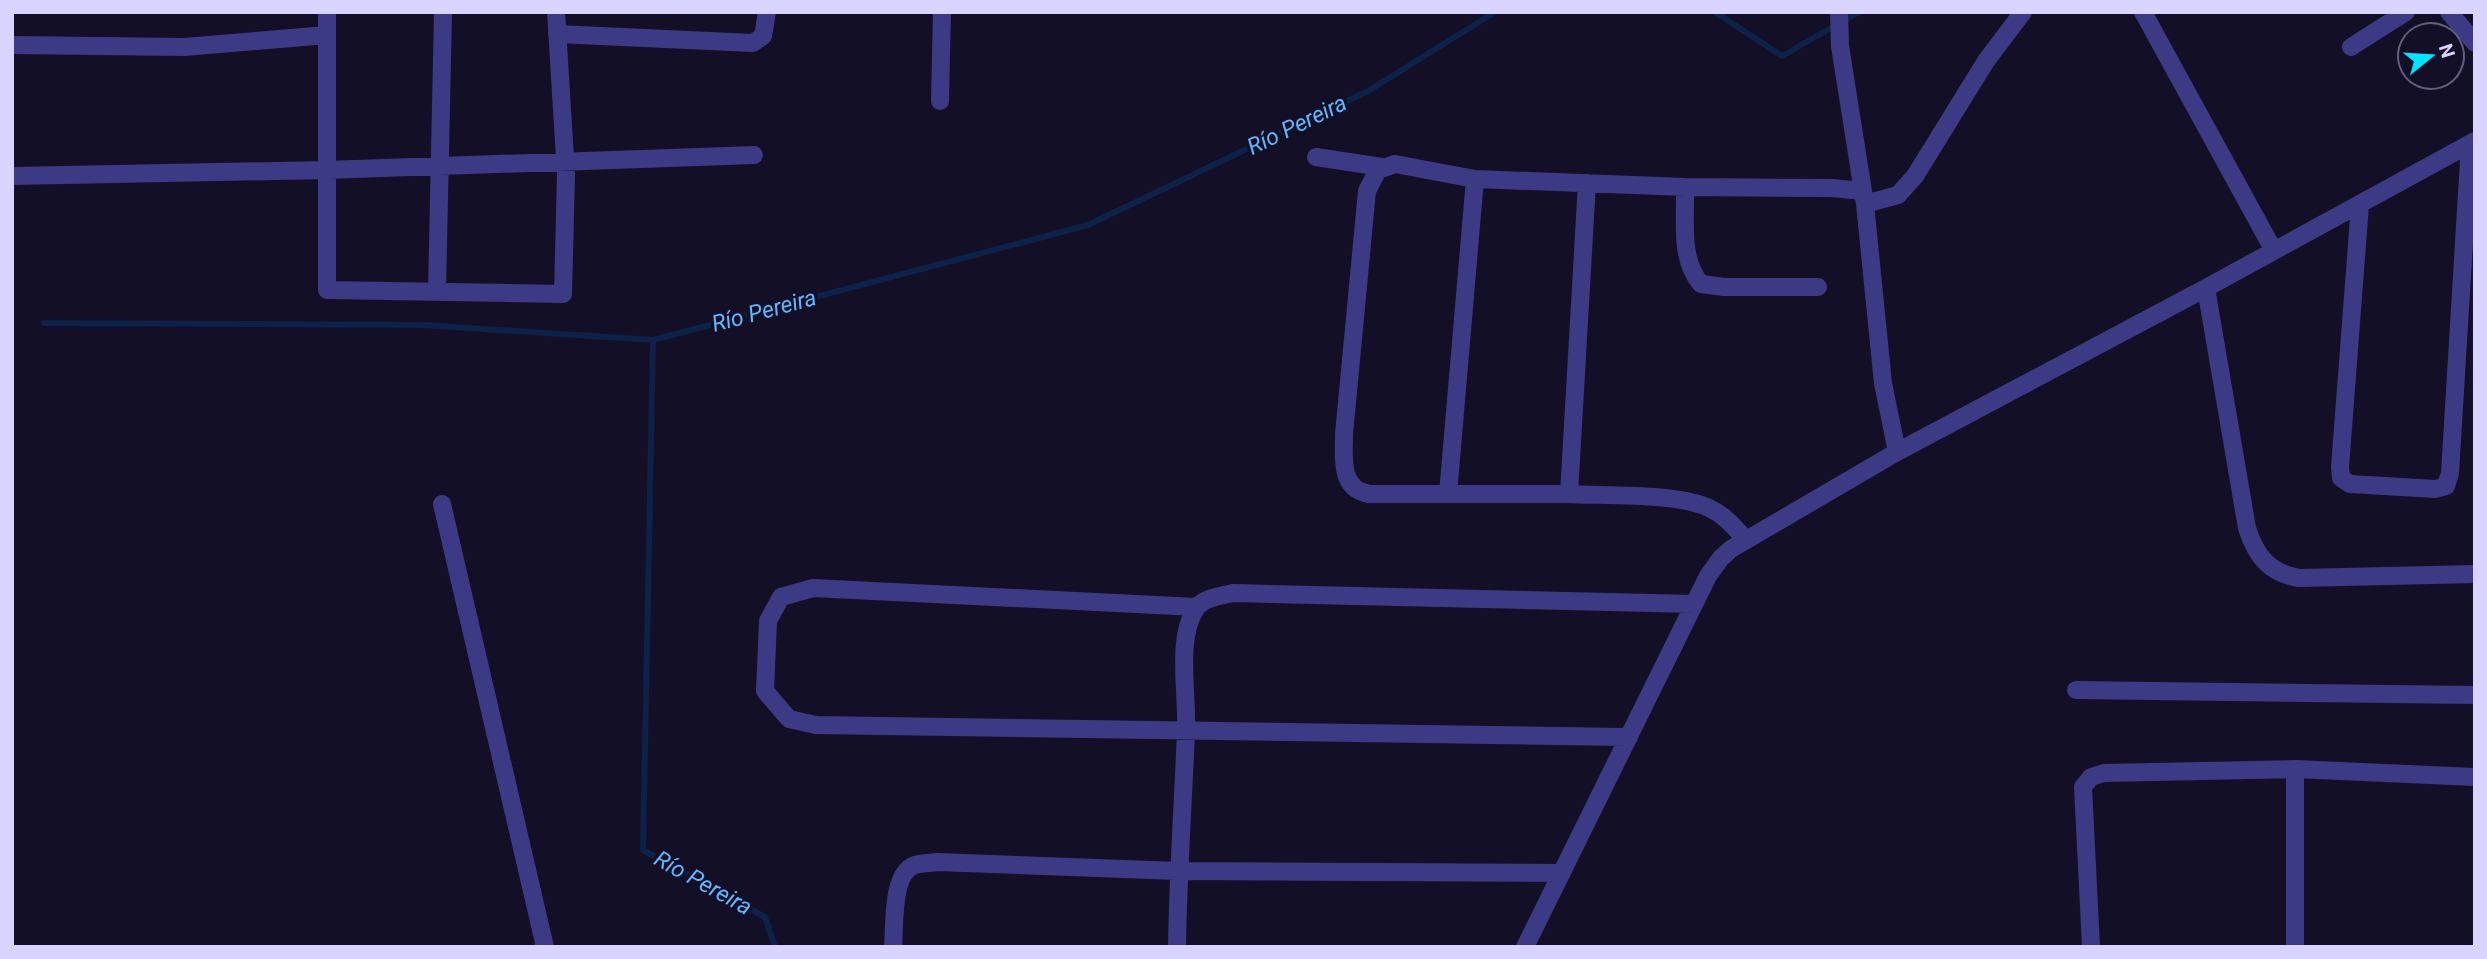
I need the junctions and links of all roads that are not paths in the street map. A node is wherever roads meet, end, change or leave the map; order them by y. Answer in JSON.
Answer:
{"nodes":[{"id":1,"x":327,"y":12,"type":"edge"},
{"id":2,"x":443,"y":12,"type":"edge"},
{"id":3,"x":556,"y":12,"type":"edge"},
{"id":4,"x":767,"y":12,"type":"edge"},
{"id":5,"x":942,"y":12,"type":"edge"},
{"id":6,"x":1839,"y":12,"type":"edge"},
{"id":7,"x":2023,"y":12,"type":"edge"},
{"id":8,"x":2143,"y":12,"type":"edge"},
{"id":9,"x":2406,"y":12,"type":"edge"},
{"id":10,"x":2449,"y":12,"type":"edge"},
{"id":11,"x":557,"y":34,"type":"junction"},
{"id":12,"x":327,"y":35,"type":"junction"},
{"id":13,"x":2475,"y":43,"type":"edge"},
{"id":14,"x":12,"y":46,"type":"edge"},
{"id":15,"x":2351,"y":47,"type":"dead end"},
{"id":16,"x":940,"y":101,"type":"dead end"},
{"id":17,"x":2472,"y":142,"type":"edge"},
{"id":18,"x":754,"y":155,"type":"dead end"},
{"id":19,"x":1316,"y":157,"type":"dead end"},
{"id":20,"x":565,"y":162,"type":"junction"},
{"id":21,"x":440,"y":165,"type":"junction"},
{"id":22,"x":1382,"y":167,"type":"junction"},
{"id":23,"x":327,"y":170,"type":"junction"},
{"id":24,"x":12,"y":176,"type":"edge"},
{"id":25,"x":1475,"y":179,"type":"junction"},
{"id":26,"x":1587,"y":183,"type":"junction"},
{"id":27,"x":1685,"y":187,"type":"junction"},
{"id":28,"x":1864,"y":198,"type":"junction"},
{"id":29,"x":2360,"y":205,"type":"junction"},
{"id":30,"x":2274,"y":251,"type":"junction"},
{"id":31,"x":1818,"y":287,"type":"dead end"},
{"id":32,"x":2206,"y":288,"type":"junction"},
{"id":33,"x":437,"y":292,"type":"junction"},
{"id":34,"x":1897,"y":452,"type":"junction"},
{"id":35,"x":1448,"y":494,"type":"junction"},
{"id":36,"x":1569,"y":494,"type":"junction"},
{"id":37,"x":442,"y":504,"type":"dead end"},
{"id":38,"x":1746,"y":540,"type":"junction"},
{"id":39,"x":2475,"y":574,"type":"edge"},
{"id":40,"x":1694,"y":604,"type":"junction"},
{"id":41,"x":1196,"y":607,"type":"junction"},
{"id":42,"x":2076,"y":691,"type":"dead end"},
{"id":43,"x":2475,"y":695,"type":"edge"},
{"id":44,"x":1186,"y":730,"type":"junction"},
{"id":45,"x":1629,"y":737,"type":"junction"},
{"id":46,"x":2295,"y":769,"type":"junction"},
{"id":47,"x":2475,"y":777,"type":"edge"},
{"id":48,"x":1178,"y":870,"type":"junction"},
{"id":49,"x":1562,"y":873,"type":"junction"},
{"id":50,"x":545,"y":947,"type":"edge"},
{"id":51,"x":893,"y":947,"type":"edge"},
{"id":52,"x":1177,"y":947,"type":"edge"},
{"id":53,"x":1525,"y":947,"type":"edge"},
{"id":54,"x":2091,"y":947,"type":"edge"},
{"id":55,"x":2295,"y":947,"type":"edge"}],
"edges":[{"from":1,"to":12,"type":"street"},
{"from":2,"to":21,"type":"street"},
{"from":3,"to":11,"type":"street"},
{"from":4,"to":11,"type":"street"},
{"from":5,"to":16,"type":"street"},
{"from":6,"to":28,"type":"street"},
{"from":7,"to":28,"type":"street"},
{"from":8,"to":30,"type":"street"},
{"from":9,"to":15,"type":"street"},
{"from":10,"to":13,"type":"street"},
{"from":11,"to":20,"type":"street"},
{"from":12,"to":14,"type":"street"},
{"from":12,"to":23,"type":"street"},
{"from":17,"to":29,"type":"street"},
{"from":17,"to":29,"type":"street"},
{"from":18,"to":20,"type":"street"},
{"from":19,"to":22,"type":"street"},
{"from":20,"to":21,"type":"street"},
{"from":20,"to":33,"type":"street"},
{"from":21,"to":23,"type":"street"},
{"from":21,"to":33,"type":"street"},
{"from":22,"to":25,"type":"street"},
{"from":22,"to":35,"type":"street"},
{"from":23,"to":24,"type":"street"},
{"from":23,"to":33,"type":"street"},
{"from":25,"to":26,"type":"street"},
{"from":25,"to":35,"type":"street"},
{"from":26,"to":27,"type":"street"},
{"from":26,"to":36,"type":"street"},
{"from":27,"to":28,"type":"street"},
{"from":27,"to":31,"type":"street"},
{"from":28,"to":34,"type":"street"},
{"from":29,"to":30,"type":"street"},
{"from":30,"to":32,"type":"street"},
{"from":32,"to":34,"type":"street"},
{"from":32,"to":39,"type":"street"},
{"from":34,"to":38,"type":"street"},
{"from":35,"to":36,"type":"street"},
{"from":36,"to":38,"type":"street"},
{"from":37,"to":50,"type":"street"},
{"from":38,"to":40,"type":"street"},
{"from":40,"to":41,"type":"street"},
{"from":40,"to":45,"type":"street"},
{"from":41,"to":44,"type":"street"},
{"from":41,"to":44,"type":"street"},
{"from":42,"to":43,"type":"street"},
{"from":44,"to":45,"type":"street"},
{"from":44,"to":48,"type":"street"},
{"from":45,"to":49,"type":"street"},
{"from":46,"to":47,"type":"street"},
{"from":46,"to":54,"type":"street"},
{"from":46,"to":55,"type":"street"},
{"from":48,"to":49,"type":"street"},
{"from":48,"to":51,"type":"street"},
{"from":48,"to":52,"type":"street"},
{"from":49,"to":53,"type":"street"}]}
